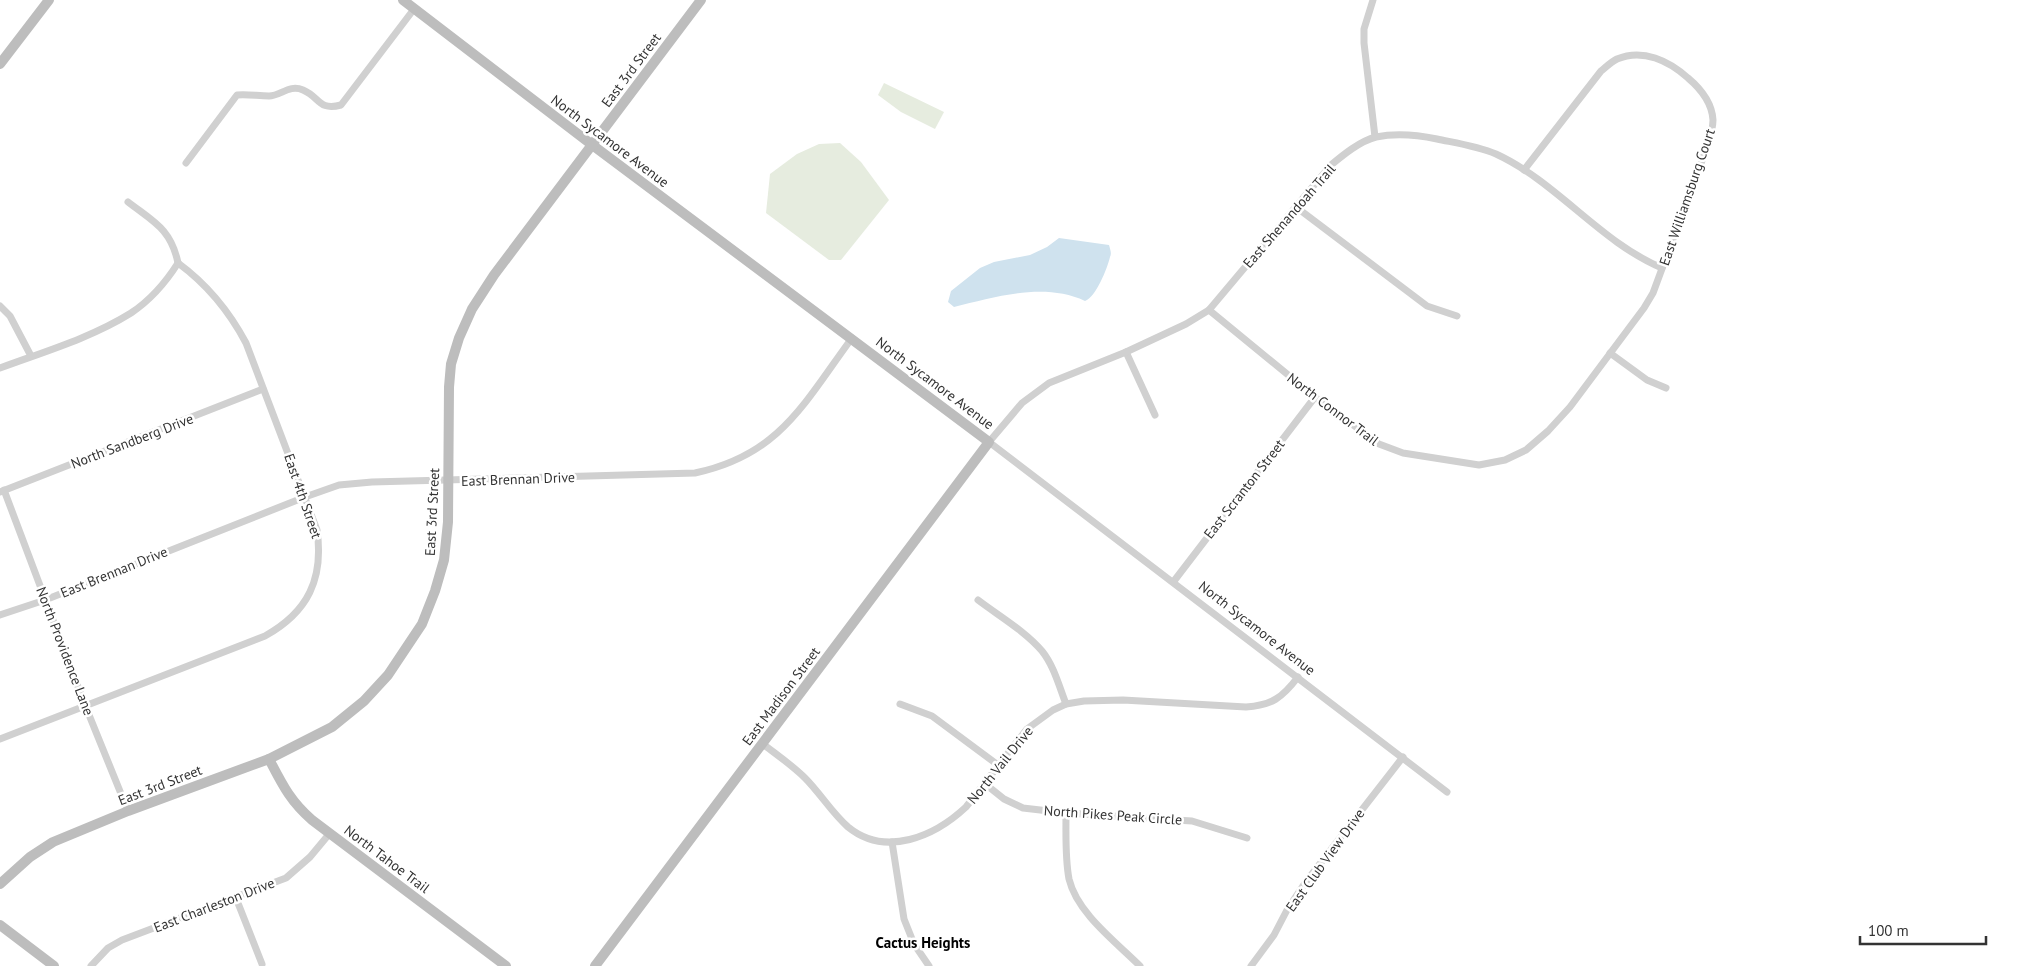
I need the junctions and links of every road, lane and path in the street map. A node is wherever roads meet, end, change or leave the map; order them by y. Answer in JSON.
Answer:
{"nodes":[{"id":1,"x":48,"y":0,"type":"edge"},
{"id":2,"x":403,"y":0,"type":"edge"},
{"id":3,"x":701,"y":0,"type":"edge"},
{"id":4,"x":1372,"y":0,"type":"edge"},
{"id":5,"x":414,"y":8,"type":"junction"},
{"id":6,"x":0,"y":64,"type":"edge"},
{"id":7,"x":1375,"y":137,"type":"junction"},
{"id":8,"x":591,"y":144,"type":"junction"},
{"id":9,"x":186,"y":163,"type":"dead end"},
{"id":10,"x":1524,"y":170,"type":"junction"},
{"id":11,"x":128,"y":202,"type":"dead end"},
{"id":12,"x":1296,"y":207,"type":"junction"},
{"id":13,"x":178,"y":264,"type":"junction"},
{"id":14,"x":1662,"y":268,"type":"junction"},
{"id":15,"x":0,"y":306,"type":"edge"},
{"id":16,"x":1209,"y":310,"type":"junction"},
{"id":17,"x":1457,"y":316,"type":"dead end"},
{"id":18,"x":852,"y":338,"type":"junction"},
{"id":19,"x":1126,"y":352,"type":"junction"},
{"id":20,"x":1610,"y":353,"type":"junction"},
{"id":21,"x":31,"y":356,"type":"junction"},
{"id":22,"x":0,"y":368,"type":"edge"},
{"id":23,"x":1666,"y":388,"type":"dead end"},
{"id":24,"x":263,"y":390,"type":"junction"},
{"id":25,"x":1315,"y":397,"type":"junction"},
{"id":26,"x":1155,"y":415,"type":"dead end"},
{"id":27,"x":989,"y":442,"type":"junction"},
{"id":28,"x":448,"y":481,"type":"junction"},
{"id":29,"x":2,"y":491,"type":"edge"},
{"id":30,"x":306,"y":497,"type":"junction"},
{"id":31,"x":1174,"y":581,"type":"junction"},
{"id":32,"x":44,"y":600,"type":"junction"},
{"id":33,"x":978,"y":600,"type":"dead end"},
{"id":34,"x":0,"y":615,"type":"edge"},
{"id":35,"x":1298,"y":677,"type":"junction"},
{"id":36,"x":900,"y":704,"type":"dead end"},
{"id":37,"x":1066,"y":704,"type":"junction"},
{"id":38,"x":85,"y":705,"type":"junction"},
{"id":39,"x":0,"y":739,"type":"edge"},
{"id":40,"x":763,"y":744,"type":"junction"},
{"id":41,"x":1403,"y":757,"type":"junction"},
{"id":42,"x":269,"y":759,"type":"junction"},
{"id":43,"x":998,"y":765,"type":"junction"},
{"id":44,"x":984,"y":783,"type":"junction"},
{"id":45,"x":1448,"y":792,"type":"dead end"},
{"id":46,"x":128,"y":811,"type":"junction"},
{"id":47,"x":1066,"y":813,"type":"junction"},
{"id":48,"x":330,"y":833,"type":"junction"},
{"id":49,"x":1247,"y":838,"type":"dead end"},
{"id":50,"x":892,"y":842,"type":"junction"},
{"id":51,"x":0,"y":884,"type":"edge"},
{"id":52,"x":236,"y":898,"type":"junction"},
{"id":53,"x":0,"y":925,"type":"edge"},
{"id":54,"x":262,"y":964,"type":"dead end"},
{"id":55,"x":54,"y":966,"type":"edge"},
{"id":56,"x":91,"y":966,"type":"edge"},
{"id":57,"x":506,"y":966,"type":"edge"},
{"id":58,"x":594,"y":966,"type":"edge"},
{"id":59,"x":929,"y":966,"type":"edge"},
{"id":60,"x":1140,"y":966,"type":"edge"},
{"id":61,"x":1251,"y":966,"type":"edge"}],
"edges":[{"from":1,"to":6,"type":"street"},
{"from":2,"to":5,"type":"street","name":"North Sycamore Avenue"},
{"from":3,"to":8,"type":"street","name":"East 3rd Street"},
{"from":4,"to":7,"type":"street"},
{"from":5,"to":8,"type":"street","name":"North Sycamore Avenue"},
{"from":5,"to":9,"type":"street"},
{"from":7,"to":10,"type":"street","name":"East Shenandoah Trail"},
{"from":7,"to":12,"type":"street","name":"East Shenandoah Trail"},
{"from":8,"to":18,"type":"street","name":"North Sycamore Avenue"},
{"from":8,"to":28,"type":"street","name":"East 3rd Street"},
{"from":10,"to":14,"type":"street","name":"East Shenandoah Trail"},
{"from":10,"to":14,"type":"street","name":"East Williamsburg Court"},
{"from":11,"to":13,"type":"street"},
{"from":12,"to":16,"type":"street","name":"East Shenandoah Trail"},
{"from":12,"to":17,"type":"street"},
{"from":13,"to":21,"type":"street"},
{"from":13,"to":24,"type":"street","name":"East 4th Street"},
{"from":14,"to":20,"type":"street","name":"East Williamsburg Court"},
{"from":15,"to":21,"type":"street"},
{"from":16,"to":19,"type":"street","name":"East Shenandoah Trail"},
{"from":16,"to":25,"type":"street","name":"North Connor Trail"},
{"from":18,"to":27,"type":"street","name":"North Sycamore Avenue"},
{"from":18,"to":28,"type":"street","name":"East Brennan Drive"},
{"from":19,"to":26,"type":"street"},
{"from":19,"to":27,"type":"street","name":"East Shenandoah Trail"},
{"from":20,"to":23,"type":"street"},
{"from":20,"to":25,"type":"street","name":"North Connor Trail"},
{"from":21,"to":22,"type":"street"},
{"from":24,"to":29,"type":"street","name":"North Sandberg Drive"},
{"from":24,"to":30,"type":"street","name":"East 4th Street"},
{"from":25,"to":31,"type":"street","name":"East Scranton Street"},
{"from":27,"to":31,"type":"street","name":"North Sycamore Avenue"},
{"from":27,"to":40,"type":"street","name":"East Madison Street"},
{"from":28,"to":30,"type":"street","name":"East Brennan Drive"},
{"from":28,"to":42,"type":"street","name":"East 3rd Street"},
{"from":29,"to":32,"type":"street","name":"North Providence Lane"},
{"from":30,"to":32,"type":"street","name":"East Brennan Drive"},
{"from":30,"to":38,"type":"street","name":"East 4th Street"},
{"from":31,"to":35,"type":"street","name":"North Sycamore Avenue"},
{"from":32,"to":34,"type":"street","name":"East Brennan Drive"},
{"from":32,"to":38,"type":"street","name":"North Providence Lane"},
{"from":33,"to":37,"type":"street"},
{"from":35,"to":37,"type":"street","name":"North Vail Drive"},
{"from":35,"to":41,"type":"street","name":"North Sycamore Avenue"},
{"from":36,"to":43,"type":"street"},
{"from":37,"to":43,"type":"street","name":"North Vail Drive"},
{"from":38,"to":39,"type":"street","name":"East 4th Street"},
{"from":38,"to":46,"type":"street","name":"North Providence Lane"},
{"from":40,"to":50,"type":"street","name":"North Vail Drive"},
{"from":40,"to":58,"type":"street","name":"East Madison Street"},
{"from":41,"to":45,"type":"street","name":"North Sycamore Avenue"},
{"from":41,"to":61,"type":"street","name":"East Club View Drive"},
{"from":42,"to":46,"type":"street","name":"East 3rd Street"},
{"from":42,"to":48,"type":"street","name":"North Tahoe Trail"},
{"from":43,"to":44,"type":"street","name":"North Vail Drive"},
{"from":44,"to":47,"type":"street","name":"North Pikes Peak Circle"},
{"from":44,"to":50,"type":"street","name":"North Vail Drive"},
{"from":46,"to":51,"type":"street","name":"East 3rd Street"},
{"from":47,"to":49,"type":"street","name":"North Pikes Peak Circle"},
{"from":47,"to":60,"type":"street"},
{"from":48,"to":52,"type":"street","name":"East Charleston Drive"},
{"from":48,"to":57,"type":"street","name":"North Tahoe Trail"},
{"from":50,"to":59,"type":"street"},
{"from":52,"to":54,"type":"street"},
{"from":52,"to":56,"type":"street","name":"East Charleston Drive"},
{"from":53,"to":55,"type":"street"}]}
